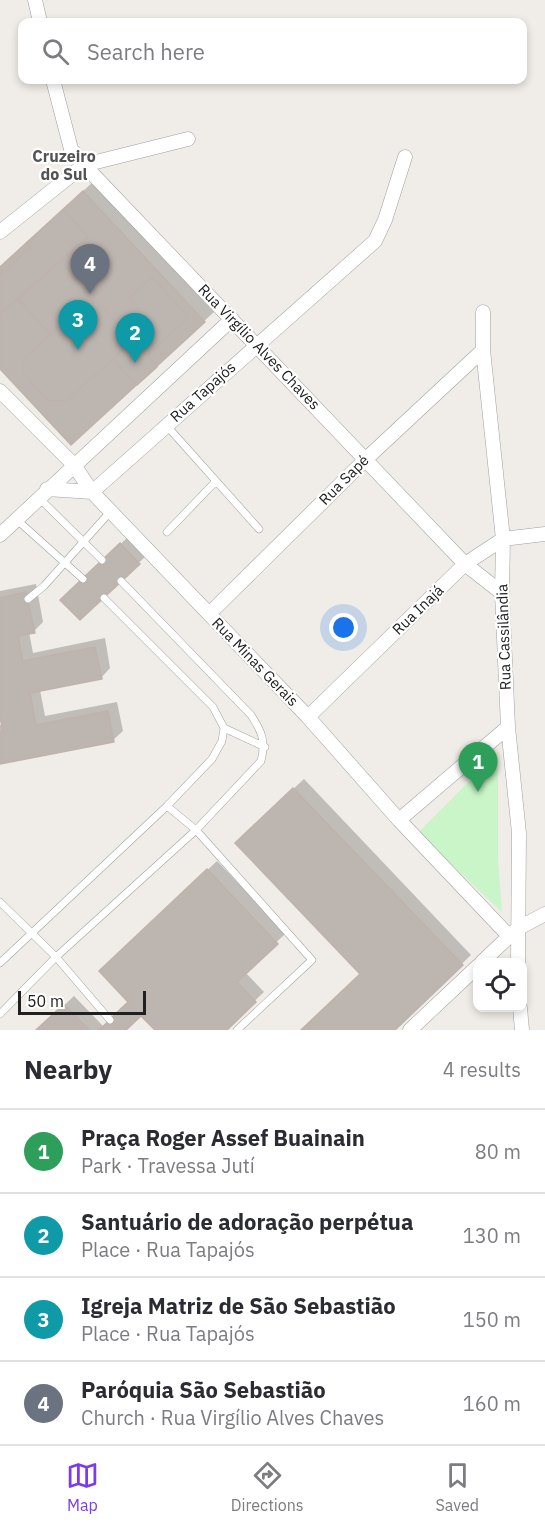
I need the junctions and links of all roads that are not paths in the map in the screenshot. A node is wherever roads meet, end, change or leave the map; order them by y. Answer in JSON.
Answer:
{"nodes":[{"id":1,"x":35,"y":0,"type":"edge"},
{"id":2,"x":39,"y":18,"type":"edge"},
{"id":3,"x":54,"y":84,"type":"edge"},
{"id":4,"x":188,"y":139,"type":"dead end"},
{"id":5,"x":405,"y":157,"type":"dead end"},
{"id":6,"x":84,"y":165,"type":"junction"},
{"id":7,"x":0,"y":232,"type":"edge"},
{"id":8,"x":483,"y":312,"type":"dead end"},
{"id":9,"x":232,"y":319,"type":"junction"},
{"id":10,"x":256,"y":344,"type":"junction"},
{"id":11,"x":483,"y":350,"type":"junction"},
{"id":12,"x":0,"y":391,"type":"edge"},
{"id":13,"x":166,"y":425,"type":"junction"},
{"id":14,"x":366,"y":459,"type":"junction"},
{"id":15,"x":74,"y":465,"type":"junction"},
{"id":16,"x":216,"y":480,"type":"junction"},
{"id":17,"x":92,"y":492,"type":"junction"},
{"id":18,"x":42,"y":493,"type":"junction"},
{"id":19,"x":110,"y":512,"type":"junction"},
{"id":20,"x":16,"y":520,"type":"junction"},
{"id":21,"x":259,"y":529,"type":"dead end"},
{"id":22,"x":167,"y":532,"type":"dead end"},
{"id":23,"x":545,"y":534,"type":"edge"},
{"id":24,"x":0,"y":535,"type":"edge"},
{"id":25,"x":503,"y":539,"type":"junction"},
{"id":26,"x":82,"y":543,"type":"junction"},
{"id":27,"x":102,"y":560,"type":"dead end"},
{"id":28,"x":63,"y":564,"type":"junction"},
{"id":29,"x":465,"y":564,"type":"junction"},
{"id":30,"x":83,"y":579,"type":"dead end"},
{"id":31,"x":121,"y":581,"type":"dead end"},
{"id":32,"x":502,"y":593,"type":"junction"},
{"id":33,"x":104,"y":598,"type":"dead end"},
{"id":34,"x":28,"y":599,"type":"dead end"},
{"id":35,"x":209,"y":614,"type":"junction"},
{"id":36,"x":308,"y":717,"type":"junction"},
{"id":37,"x":508,"y":727,"type":"junction"},
{"id":38,"x":224,"y":728,"type":"junction"},
{"id":39,"x":265,"y":747,"type":"junction"},
{"id":40,"x":167,"y":806,"type":"junction"},
{"id":41,"x":399,"y":820,"type":"junction"},
{"id":42,"x":196,"y":830,"type":"junction"},
{"id":43,"x":0,"y":902,"type":"edge"},
{"id":44,"x":545,"y":914,"type":"edge"},
{"id":45,"x":32,"y":933,"type":"junction"},
{"id":46,"x":513,"y":933,"type":"junction"},
{"id":47,"x":56,"y":957,"type":"junction"},
{"id":48,"x":487,"y":958,"type":"edge"},
{"id":49,"x":517,"y":958,"type":"edge"},
{"id":50,"x":0,"y":963,"type":"edge"},
{"id":51,"x":473,"y":970,"type":"edge"},
{"id":52,"x":520,"y":1012,"type":"edge"},
{"id":53,"x":0,"y":1014,"type":"edge"},
{"id":54,"x":110,"y":1020,"type":"dead end"},
{"id":55,"x":237,"y":1030,"type":"edge"},
{"id":56,"x":410,"y":1030,"type":"edge"},
{"id":57,"x":522,"y":1030,"type":"edge"}],
"edges":[{"from":1,"to":2,"type":"street"},
{"from":3,"to":6,"type":"street","name":"Rua Virgílio Alves Chaves"},
{"from":4,"to":6,"type":"street"},
{"from":5,"to":10,"type":"street","name":"Rua Tapajós"},
{"from":6,"to":7,"type":"street"},
{"from":6,"to":9,"type":"street","name":"Rua Virgílio Alves Chaves"},
{"from":8,"to":11,"type":"street","name":"Rua Cassilândia"},
{"from":9,"to":10,"type":"street","name":"Rua Virgílio Alves Chaves"},
{"from":9,"to":15,"type":"street"},
{"from":10,"to":13,"type":"street","name":"Rua Tapajós"},
{"from":10,"to":14,"type":"street","name":"Rua Virgílio Alves Chaves"},
{"from":11,"to":14,"type":"street","name":"Rua Sapé"},
{"from":11,"to":25,"type":"street","name":"Rua Cassilândia"},
{"from":12,"to":15,"type":"street","name":"Rua Minas Gerais"},
{"from":13,"to":16,"type":"lane"},
{"from":13,"to":17,"type":"street","name":"Rua Tapajós"},
{"from":14,"to":29,"type":"street","name":"Rua Virgílio Alves Chaves"},
{"from":14,"to":35,"type":"street","name":"Rua Sapé"},
{"from":15,"to":17,"type":"street","name":"Rua Minas Gerais"},
{"from":15,"to":18,"type":"street"},
{"from":16,"to":21,"type":"lane"},
{"from":16,"to":22,"type":"lane"},
{"from":17,"to":18,"type":"street"},
{"from":17,"to":19,"type":"street","name":"Rua Minas Gerais"},
{"from":18,"to":20,"type":"street"},
{"from":18,"to":26,"type":"lane"},
{"from":19,"to":26,"type":"lane"},
{"from":19,"to":35,"type":"street","name":"Rua Minas Gerais"},
{"from":20,"to":24,"type":"street"},
{"from":20,"to":28,"type":"lane"},
{"from":23,"to":25,"type":"street","name":"Rua Inajá"},
{"from":25,"to":29,"type":"street","name":"Rua Inajá"},
{"from":25,"to":32,"type":"street","name":"Rua Cassilândia"},
{"from":26,"to":27,"type":"lane"},
{"from":26,"to":28,"type":"lane"},
{"from":28,"to":30,"type":"lane"},
{"from":28,"to":34,"type":"lane"},
{"from":29,"to":32,"type":"street","name":"Rua Virgílio Alves Chaves"},
{"from":29,"to":36,"type":"street","name":"Rua Inajá"},
{"from":31,"to":39,"type":"lane"},
{"from":32,"to":37,"type":"street","name":"Rua Cassilândia"},
{"from":33,"to":38,"type":"lane"},
{"from":35,"to":36,"type":"street","name":"Rua Minas Gerais"},
{"from":36,"to":41,"type":"street","name":"Rua Minas Gerais"},
{"from":37,"to":41,"type":"street"},
{"from":37,"to":46,"type":"street","name":"Rua Cassilândia"},
{"from":38,"to":39,"type":"lane"},
{"from":38,"to":40,"type":"lane"},
{"from":39,"to":42,"type":"lane"},
{"from":40,"to":42,"type":"lane"},
{"from":40,"to":45,"type":"lane"},
{"from":41,"to":46,"type":"street","name":"Rua Minas Gerais"},
{"from":42,"to":47,"type":"lane"},
{"from":42,"to":55,"type":"lane"},
{"from":43,"to":45,"type":"lane"},
{"from":44,"to":46,"type":"street"},
{"from":45,"to":47,"type":"lane"},
{"from":45,"to":50,"type":"lane"},
{"from":46,"to":48,"type":"street"},
{"from":46,"to":49,"type":"street","name":"Rua Cassilândia"},
{"from":47,"to":53,"type":"lane"},
{"from":47,"to":54,"type":"lane"},
{"from":51,"to":56,"type":"street"},
{"from":52,"to":57,"type":"street"}]}
